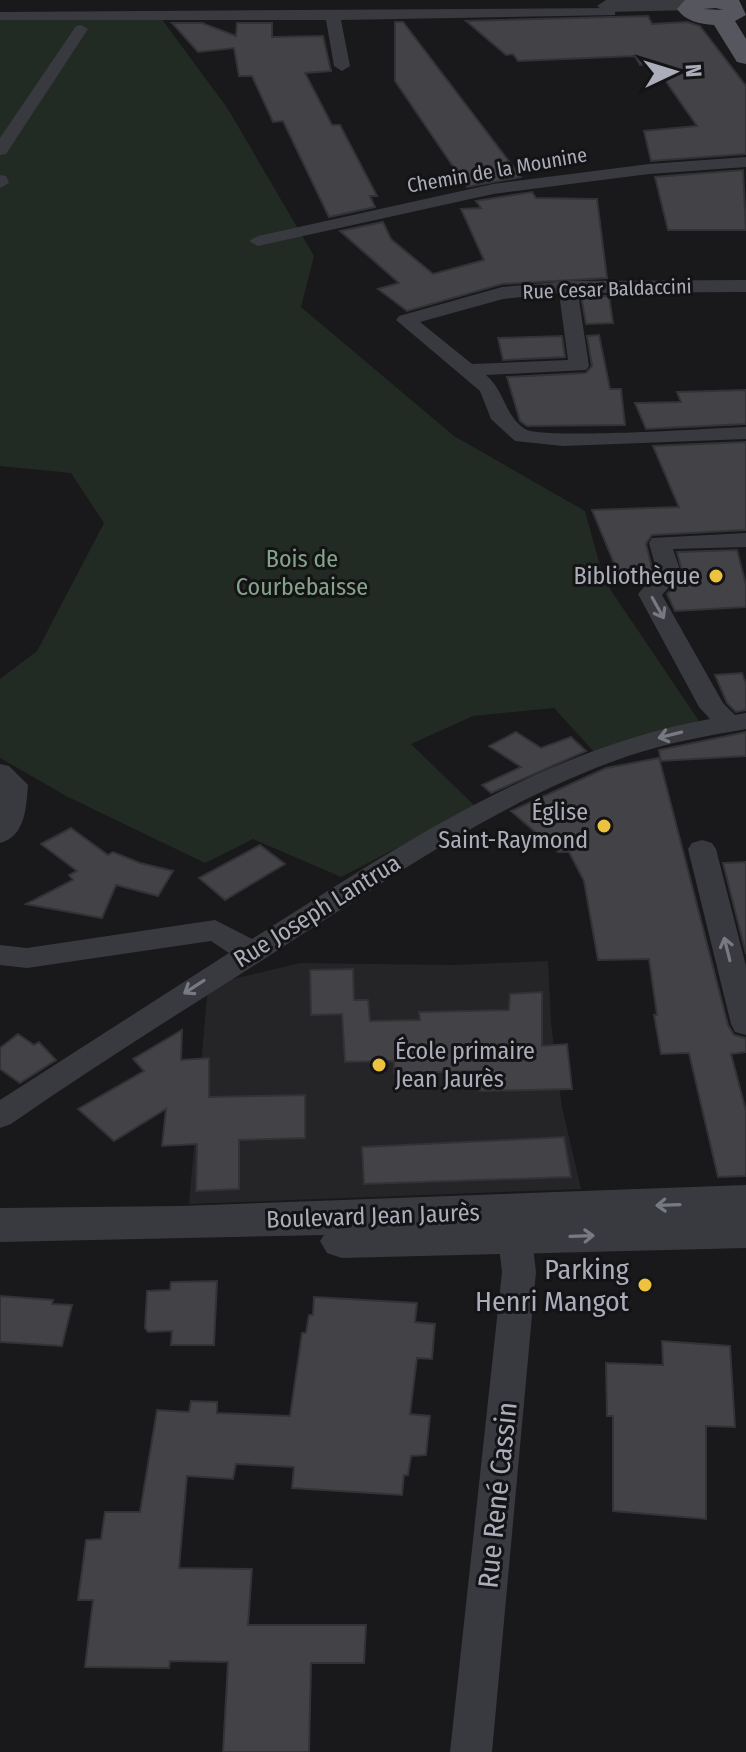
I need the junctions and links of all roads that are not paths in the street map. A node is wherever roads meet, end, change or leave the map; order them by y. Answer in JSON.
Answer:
{"nodes":[{"id":1,"x":524,"y":0,"type":"edge"},
{"id":2,"x":695,"y":4,"type":"edge"},
{"id":3,"x":430,"y":5,"type":"edge"},
{"id":4,"x":283,"y":8,"type":"edge"},
{"id":5,"x":608,"y":9,"type":"joint"},
{"id":6,"x":735,"y":13,"type":"edge"},
{"id":7,"x":333,"y":15,"type":"junction"},
{"id":8,"x":0,"y":16,"type":"edge"},
{"id":9,"x":81,"y":29,"type":"dead end"},
{"id":10,"x":746,"y":57,"type":"edge"},
{"id":11,"x":342,"y":66,"type":"dead end"},
{"id":12,"x":0,"y":150,"type":"edge"},
{"id":13,"x":746,"y":162,"type":"edge"},
{"id":14,"x":258,"y":241,"type":"dead end"},
{"id":15,"x":746,"y":286,"type":"edge"},
{"id":16,"x":568,"y":287,"type":"junction"},
{"id":17,"x":467,"y":370,"type":"junction"},
{"id":18,"x":745,"y":437,"type":"edge"},
{"id":19,"x":746,"y":540,"type":"edge"},
{"id":20,"x":725,"y":719,"type":"edge"},
{"id":21,"x":0,"y":772,"type":"edge"},
{"id":22,"x":0,"y":834,"type":"edge"},
{"id":23,"x":702,"y":849,"type":"dead end"},
{"id":24,"x":252,"y":953,"type":"junction"},
{"id":25,"x":0,"y":955,"type":"edge"},
{"id":26,"x":746,"y":1024,"type":"edge"},
{"id":27,"x":0,"y":1116,"type":"edge"},
{"id":28,"x":746,"y":1202,"type":"edge"},
{"id":29,"x":0,"y":1225,"type":"edge"},
{"id":30,"x":746,"y":1231,"type":"edge"},
{"id":31,"x":515,"y":1238,"type":"junction"},
{"id":32,"x":0,"y":1246,"type":"edge"},
{"id":33,"x":471,"y":1752,"type":"edge"}],
"edges":[{"from":1,"to":3,"type":"street"},
{"from":2,"to":5,"type":"street"},
{"from":2,"to":6,"type":"main road"},
{"from":3,"to":5,"type":"street"},
{"from":3,"to":7,"type":"street"},
{"from":4,"to":7,"type":"street"},
{"from":4,"to":8,"type":"street"},
{"from":6,"to":10,"type":"main road"},
{"from":7,"to":11,"type":"street"},
{"from":9,"to":12,"type":"street"},
{"from":13,"to":14,"type":"street","name":"Chemin de la Mounine"},
{"from":15,"to":16,"type":"street","name":"Rue Cesar Baldaccini"},
{"from":16,"to":17,"type":"street"},
{"from":16,"to":17,"type":"street","name":"Rue Cesar Baldaccini"},
{"from":17,"to":18,"type":"street"},
{"from":19,"to":20,"type":"street","one_way":true},
{"from":20,"to":24,"type":"street","name":"Rue Joseph Lantrua","one_way":true},
{"from":21,"to":22,"type":"street"},
{"from":26,"to":23,"type":"street","one_way":true},
{"from":24,"to":25,"type":"street"},
{"from":24,"to":27,"type":"street","name":"Rue Joseph Lantrua","one_way":true},
{"from":28,"to":29,"type":"street","name":"Boulevard Jean Jaurès","one_way":true},
{"from":31,"to":30,"type":"street","name":"Boulevard Jean Jaurès","one_way":true},
{"from":31,"to":32,"type":"street","name":"Boulevard Jean Jaurès"},
{"from":31,"to":33,"type":"street","name":"Rue René Cassin"}]}
